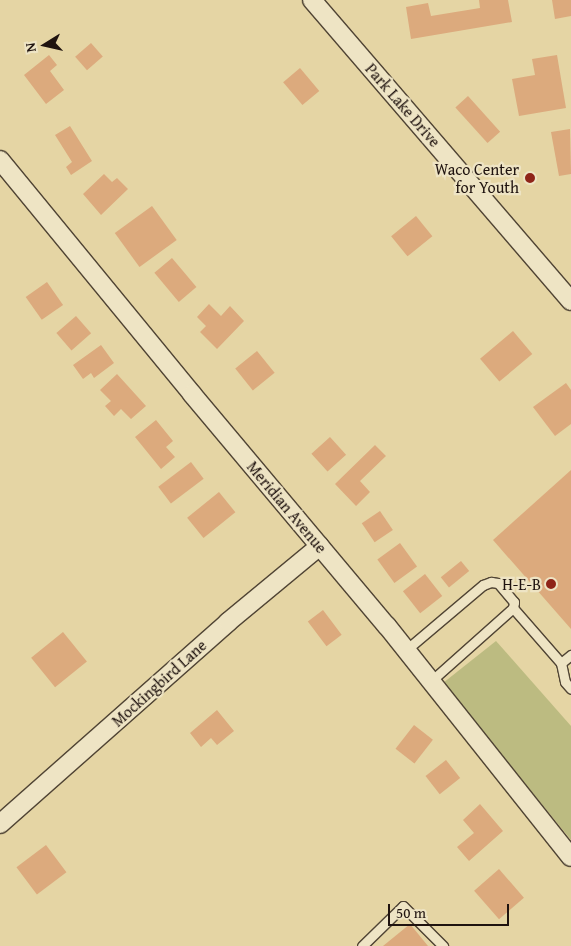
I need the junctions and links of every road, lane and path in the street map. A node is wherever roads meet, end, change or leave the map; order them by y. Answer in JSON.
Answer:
{"nodes":[{"id":1,"x":312,"y":0,"type":"edge"},
{"id":2,"x":0,"y":160,"type":"edge"},
{"id":3,"x":571,"y":301,"type":"edge"},
{"id":4,"x":320,"y":546,"type":"junction"},
{"id":5,"x":513,"y":608,"type":"junction"},
{"id":6,"x":406,"y":650,"type":"junction"},
{"id":7,"x":571,"y":655,"type":"edge"},
{"id":8,"x":561,"y":663,"type":"junction"},
{"id":9,"x":431,"y":681,"type":"junction"},
{"id":10,"x":571,"y":689,"type":"edge"},
{"id":11,"x":0,"y":824,"type":"edge"},
{"id":12,"x":571,"y":857,"type":"edge"},
{"id":13,"x":362,"y":946,"type":"edge"},
{"id":14,"x":443,"y":946,"type":"edge"}],
"edges":[{"from":1,"to":3,"type":"street","name":"Park Lake Drive"},
{"from":2,"to":4,"type":"street","name":"Meridian Avenue"},
{"from":4,"to":6,"type":"street","name":"Meridian Avenue"},
{"from":4,"to":11,"type":"street","name":"Mockingbird Lane"},
{"from":5,"to":6,"type":"lane"},
{"from":5,"to":8,"type":"lane"},
{"from":5,"to":9,"type":"lane"},
{"from":6,"to":9,"type":"street","name":"Meridian Avenue"},
{"from":7,"to":8,"type":"lane"},
{"from":8,"to":10,"type":"lane"},
{"from":9,"to":12,"type":"street","name":"Meridian Avenue"},
{"from":13,"to":14,"type":"lane"}]}
